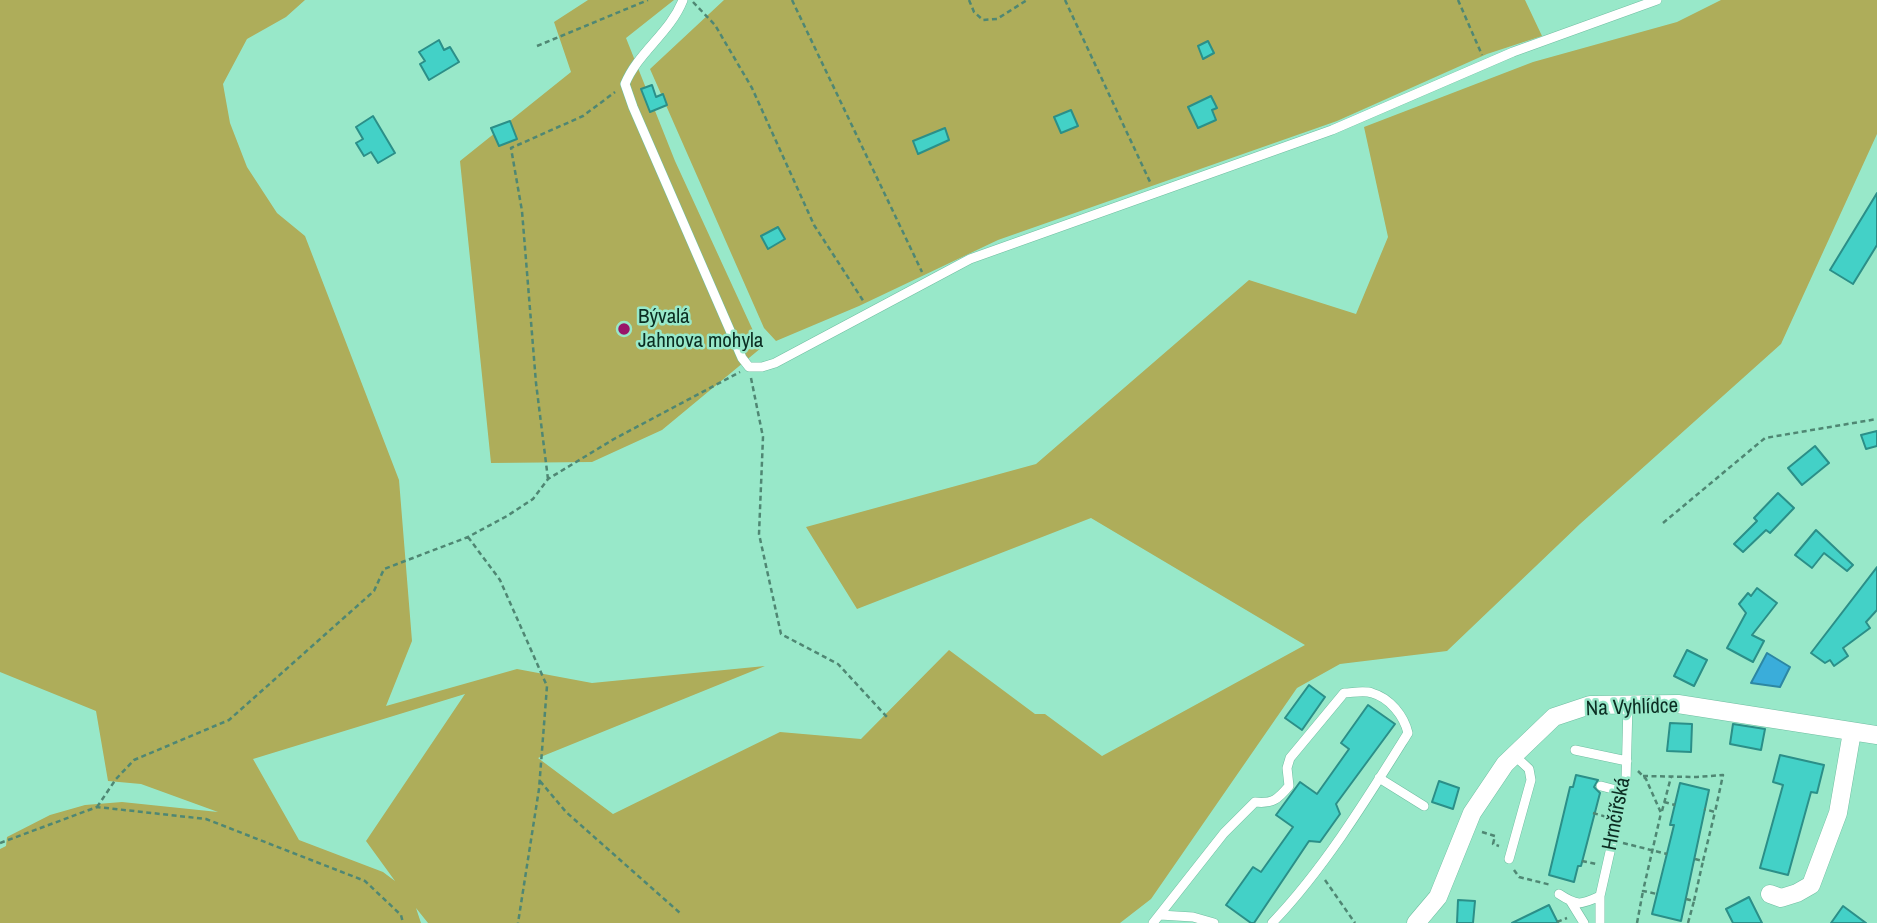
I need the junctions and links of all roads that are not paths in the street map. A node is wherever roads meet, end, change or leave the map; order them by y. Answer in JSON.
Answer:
{"nodes":[{"id":1,"x":683,"y":0,"type":"edge"},
{"id":2,"x":1657,"y":0,"type":"edge"},
{"id":3,"x":1628,"y":704,"type":"junction"},
{"id":4,"x":1852,"y":732,"type":"junction"},
{"id":5,"x":1877,"y":735,"type":"edge"},
{"id":6,"x":1575,"y":750,"type":"dead end"},
{"id":7,"x":1514,"y":755,"type":"junction"},
{"id":8,"x":1627,"y":761,"type":"junction"},
{"id":9,"x":1379,"y":778,"type":"junction"},
{"id":10,"x":1601,"y":786,"type":"dead end"},
{"id":11,"x":1624,"y":792,"type":"junction"},
{"id":12,"x":1424,"y":806,"type":"dead end"},
{"id":13,"x":1509,"y":859,"type":"road end"},
{"id":14,"x":1560,"y":890,"type":"road end"},
{"id":15,"x":1770,"y":894,"type":"dead end"},
{"id":16,"x":1600,"y":896,"type":"junction"},
{"id":17,"x":1571,"y":902,"type":"junction"},
{"id":18,"x":1160,"y":915,"type":"junction"},
{"id":19,"x":1153,"y":923,"type":"edge"},
{"id":20,"x":1214,"y":923,"type":"edge"},
{"id":21,"x":1272,"y":923,"type":"edge"},
{"id":22,"x":1416,"y":923,"type":"edge"},
{"id":23,"x":1584,"y":923,"type":"edge"},
{"id":24,"x":1600,"y":923,"type":"edge"}],
"edges":[{"from":1,"to":2,"type":"lane"},
{"from":3,"to":4,"type":"street","name":"Na Vyhlídce"},
{"from":3,"to":7,"type":"street","name":"Na Vyhlídce"},
{"from":3,"to":8,"type":"lane","name":"Hrnčířská"},
{"from":4,"to":5,"type":"street","name":"Na Vyhlídce"},
{"from":4,"to":15,"type":"street"},
{"from":6,"to":8,"type":"lane"},
{"from":7,"to":13,"type":"lane"},
{"from":7,"to":22,"type":"street","name":"Na Vyhlídce"},
{"from":8,"to":11,"type":"lane","name":"Hrnčířská"},
{"from":9,"to":12,"type":"lane"},
{"from":9,"to":18,"type":"lane"},
{"from":9,"to":21,"type":"lane"},
{"from":10,"to":11,"type":"lane"},
{"from":11,"to":16,"type":"lane","name":"Hrnčířská"},
{"from":14,"to":17,"type":"lane"},
{"from":16,"to":17,"type":"lane"},
{"from":16,"to":24,"type":"lane","name":"Hrnčířská"},
{"from":17,"to":23,"type":"lane"},
{"from":18,"to":19,"type":"lane"},
{"from":18,"to":20,"type":"lane"}]}
